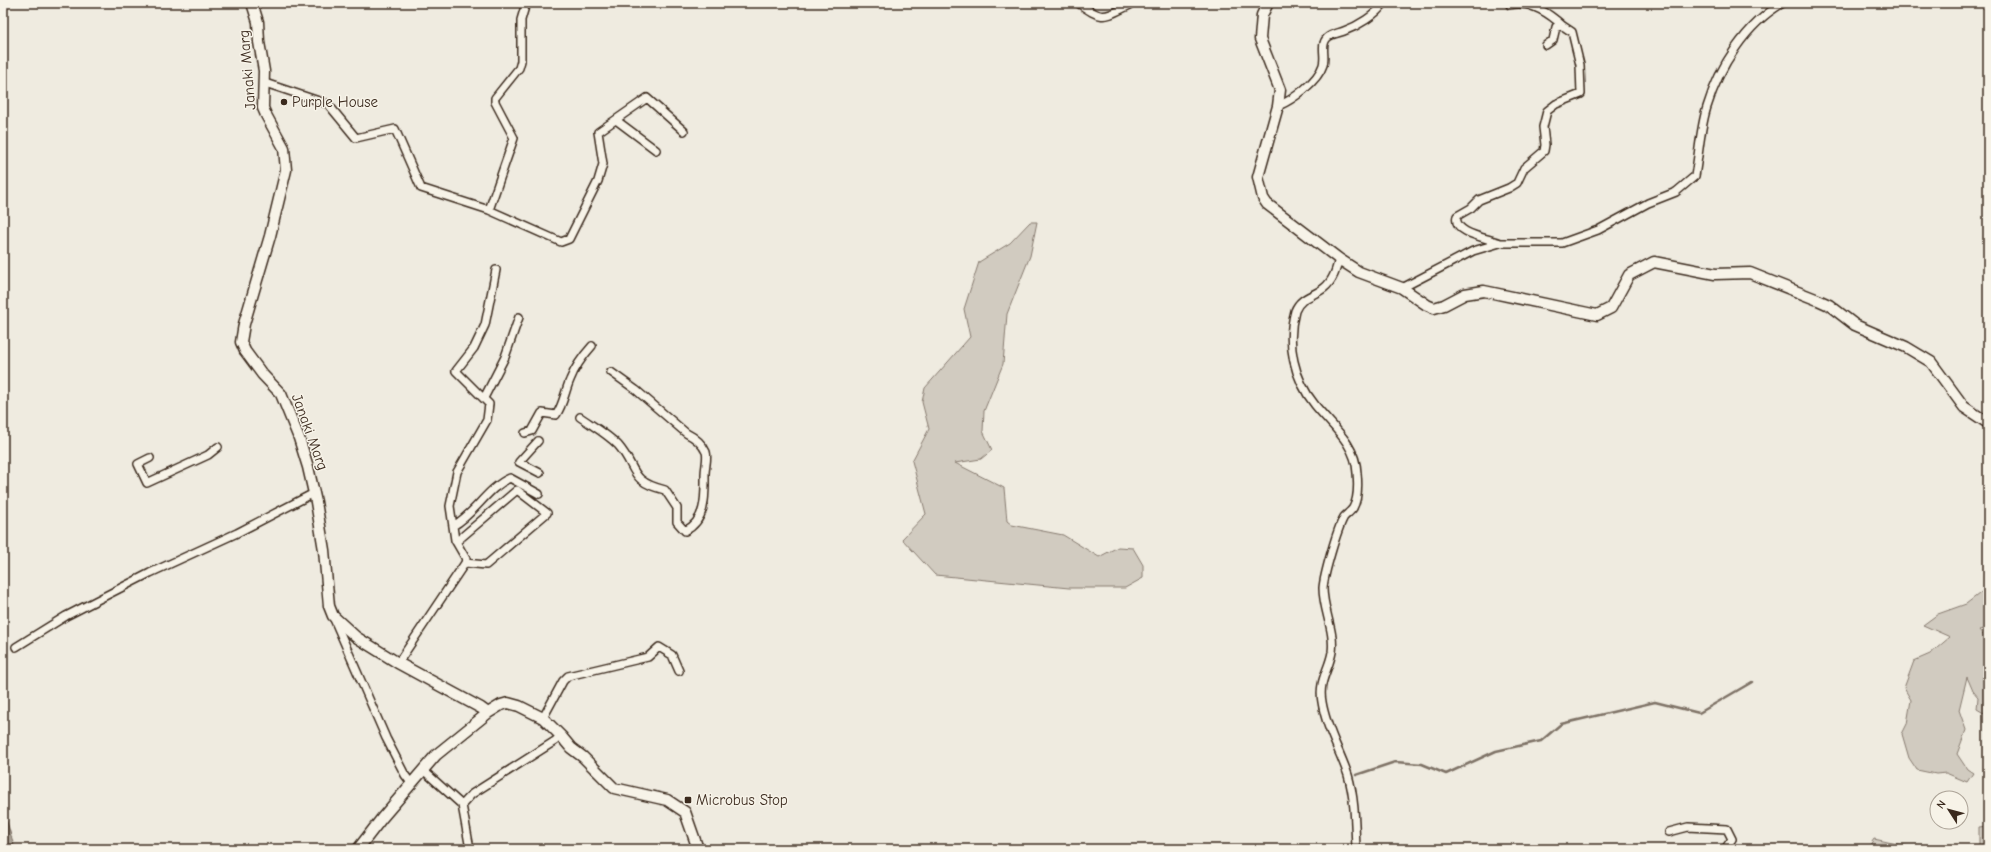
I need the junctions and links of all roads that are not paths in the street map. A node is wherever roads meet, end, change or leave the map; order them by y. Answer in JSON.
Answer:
{"nodes":[{"id":1,"x":252,"y":3,"type":"edge"},
{"id":2,"x":526,"y":3,"type":"edge"},
{"id":3,"x":1078,"y":3,"type":"edge"},
{"id":4,"x":1131,"y":3,"type":"edge"},
{"id":5,"x":1268,"y":3,"type":"edge"},
{"id":6,"x":1384,"y":3,"type":"edge"},
{"id":7,"x":1784,"y":3,"type":"edge"},
{"id":8,"x":1510,"y":5,"type":"dead end"},
{"id":9,"x":1563,"y":26,"type":"junction"},
{"id":10,"x":1546,"y":45,"type":"dead end"},
{"id":11,"x":265,"y":83,"type":"junction"},
{"id":12,"x":1278,"y":106,"type":"junction"},
{"id":13,"x":616,"y":120,"type":"junction"},
{"id":14,"x":684,"y":131,"type":"dead end"},
{"id":15,"x":656,"y":150,"type":"dead end"},
{"id":16,"x":489,"y":210,"type":"junction"},
{"id":17,"x":1500,"y":243,"type":"junction"},
{"id":18,"x":1339,"y":259,"type":"junction"},
{"id":19,"x":496,"y":270,"type":"dead end"},
{"id":20,"x":1402,"y":288,"type":"junction"},
{"id":21,"x":519,"y":317,"type":"dead end"},
{"id":22,"x":592,"y":346,"type":"dead end"},
{"id":23,"x":611,"y":372,"type":"dead end"},
{"id":24,"x":484,"y":398,"type":"junction"},
{"id":25,"x":580,"y":418,"type":"dead end"},
{"id":26,"x":1988,"y":423,"type":"edge"},
{"id":27,"x":525,"y":433,"type":"dead end"},
{"id":28,"x":538,"y":441,"type":"dead end"},
{"id":29,"x":218,"y":447,"type":"dead end"},
{"id":30,"x":150,"y":458,"type":"dead end"},
{"id":31,"x":540,"y":473,"type":"dead end"},
{"id":32,"x":314,"y":492,"type":"junction"},
{"id":33,"x":539,"y":494,"type":"dead end"},
{"id":34,"x":453,"y":526,"type":"junction"},
{"id":35,"x":456,"y":542,"type":"junction"},
{"id":36,"x":465,"y":563,"type":"junction"},
{"id":37,"x":333,"y":616,"type":"junction"},
{"id":38,"x":16,"y":646,"type":"dead end"},
{"id":39,"x":398,"y":663,"type":"junction"},
{"id":40,"x":680,"y":671,"type":"dead end"},
{"id":41,"x":488,"y":713,"type":"junction"},
{"id":42,"x":543,"y":718,"type":"junction"},
{"id":43,"x":562,"y":736,"type":"junction"},
{"id":44,"x":423,"y":770,"type":"junction"},
{"id":45,"x":411,"y":783,"type":"junction"},
{"id":46,"x":462,"y":805,"type":"junction"},
{"id":47,"x":1669,"y":832,"type":"dead end"},
{"id":48,"x":358,"y":849,"type":"edge"},
{"id":49,"x":470,"y":849,"type":"edge"},
{"id":50,"x":698,"y":849,"type":"edge"},
{"id":51,"x":1356,"y":849,"type":"edge"},
{"id":52,"x":1725,"y":849,"type":"edge"}],
"edges":[{"from":1,"to":11,"type":"street","name":"Janaki Marg"},
{"from":2,"to":16,"type":"street"},
{"from":3,"to":4,"type":"street"},
{"from":5,"to":12,"type":"street"},
{"from":6,"to":12,"type":"street"},
{"from":7,"to":17,"type":"street"},
{"from":8,"to":9,"type":"street"},
{"from":9,"to":10,"type":"street"},
{"from":9,"to":17,"type":"street"},
{"from":11,"to":16,"type":"street"},
{"from":11,"to":32,"type":"street","name":"Janaki Marg"},
{"from":12,"to":18,"type":"street"},
{"from":13,"to":14,"type":"street"},
{"from":13,"to":15,"type":"street"},
{"from":13,"to":16,"type":"street"},
{"from":17,"to":20,"type":"street"},
{"from":18,"to":20,"type":"street"},
{"from":18,"to":51,"type":"street"},
{"from":19,"to":24,"type":"street"},
{"from":20,"to":26,"type":"street"},
{"from":21,"to":24,"type":"street"},
{"from":22,"to":27,"type":"street"},
{"from":23,"to":25,"type":"street"},
{"from":24,"to":34,"type":"street"},
{"from":28,"to":31,"type":"street"},
{"from":29,"to":30,"type":"street"},
{"from":32,"to":37,"type":"street","name":"Janaki Marg"},
{"from":32,"to":38,"type":"street"},
{"from":33,"to":34,"type":"street"},
{"from":34,"to":35,"type":"street"},
{"from":35,"to":36,"type":"street"},
{"from":35,"to":36,"type":"street"},
{"from":36,"to":39,"type":"street"},
{"from":37,"to":39,"type":"street"},
{"from":37,"to":45,"type":"street"},
{"from":39,"to":41,"type":"street"},
{"from":40,"to":42,"type":"street"},
{"from":41,"to":42,"type":"street"},
{"from":41,"to":44,"type":"street"},
{"from":42,"to":43,"type":"street"},
{"from":43,"to":46,"type":"street"},
{"from":43,"to":50,"type":"street"},
{"from":44,"to":45,"type":"street"},
{"from":44,"to":46,"type":"street"},
{"from":45,"to":48,"type":"street"},
{"from":46,"to":49,"type":"street"},
{"from":47,"to":52,"type":"street"}]}
